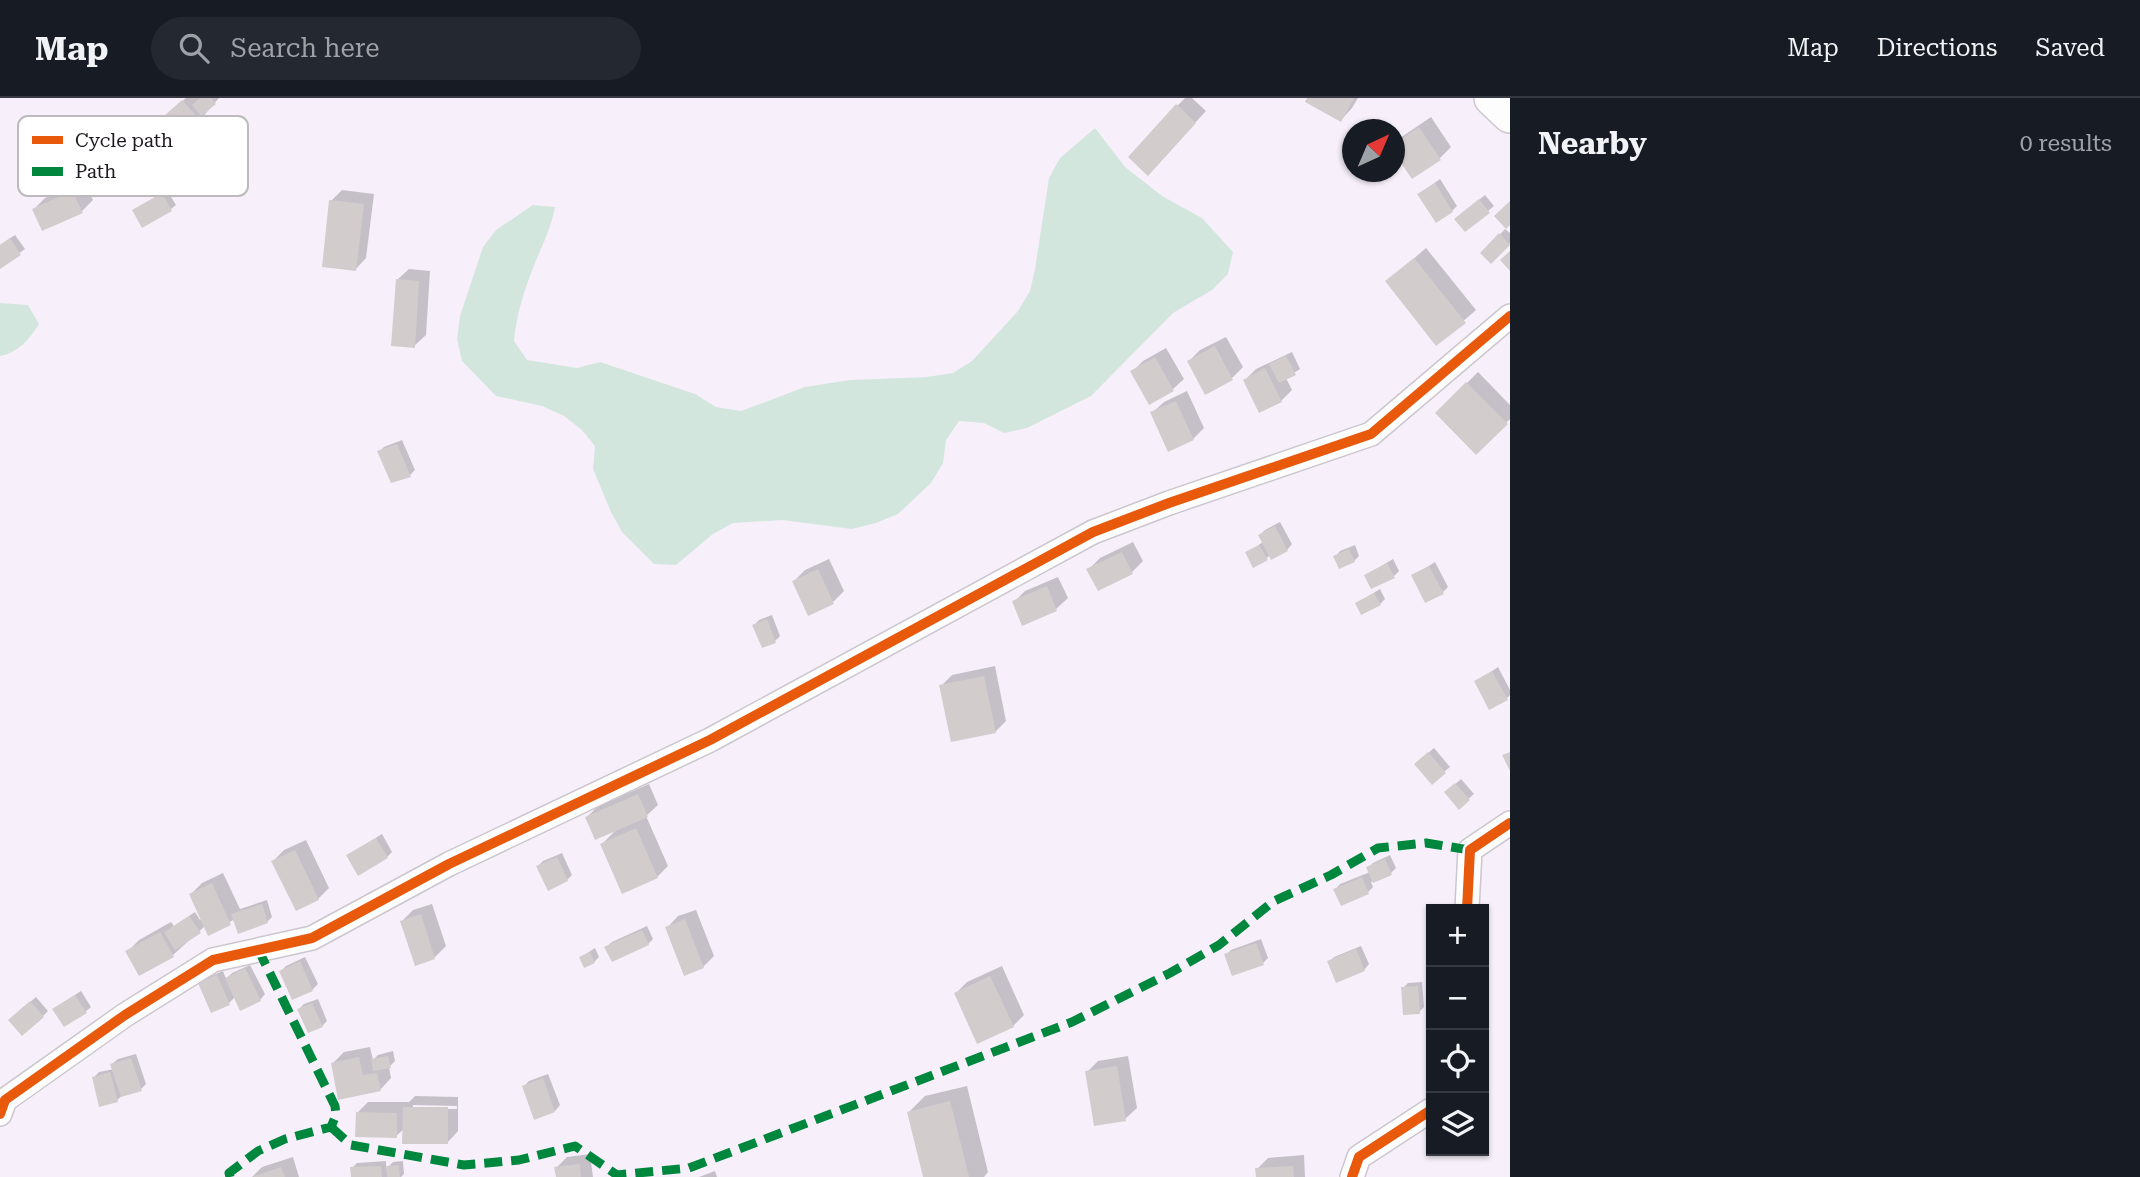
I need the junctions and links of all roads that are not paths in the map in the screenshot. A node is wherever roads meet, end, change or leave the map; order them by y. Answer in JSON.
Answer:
{"nodes":[{"id":1,"x":1492,"y":98,"type":"edge"},
{"id":2,"x":1510,"y":116,"type":"edge"},
{"id":3,"x":1510,"y":316,"type":"edge"},
{"id":4,"x":1510,"y":823,"type":"edge"},
{"id":5,"x":1467,"y":904,"type":"edge"},
{"id":6,"x":1426,"y":1113,"type":"edge"},
{"id":7,"x":0,"y":1114,"type":"edge"},
{"id":8,"x":1352,"y":1177,"type":"edge"}],
"edges":[{"from":1,"to":2,"type":"main road"},
{"from":3,"to":7,"type":"street"},
{"from":4,"to":5,"type":"street"},
{"from":6,"to":8,"type":"street"}]}
